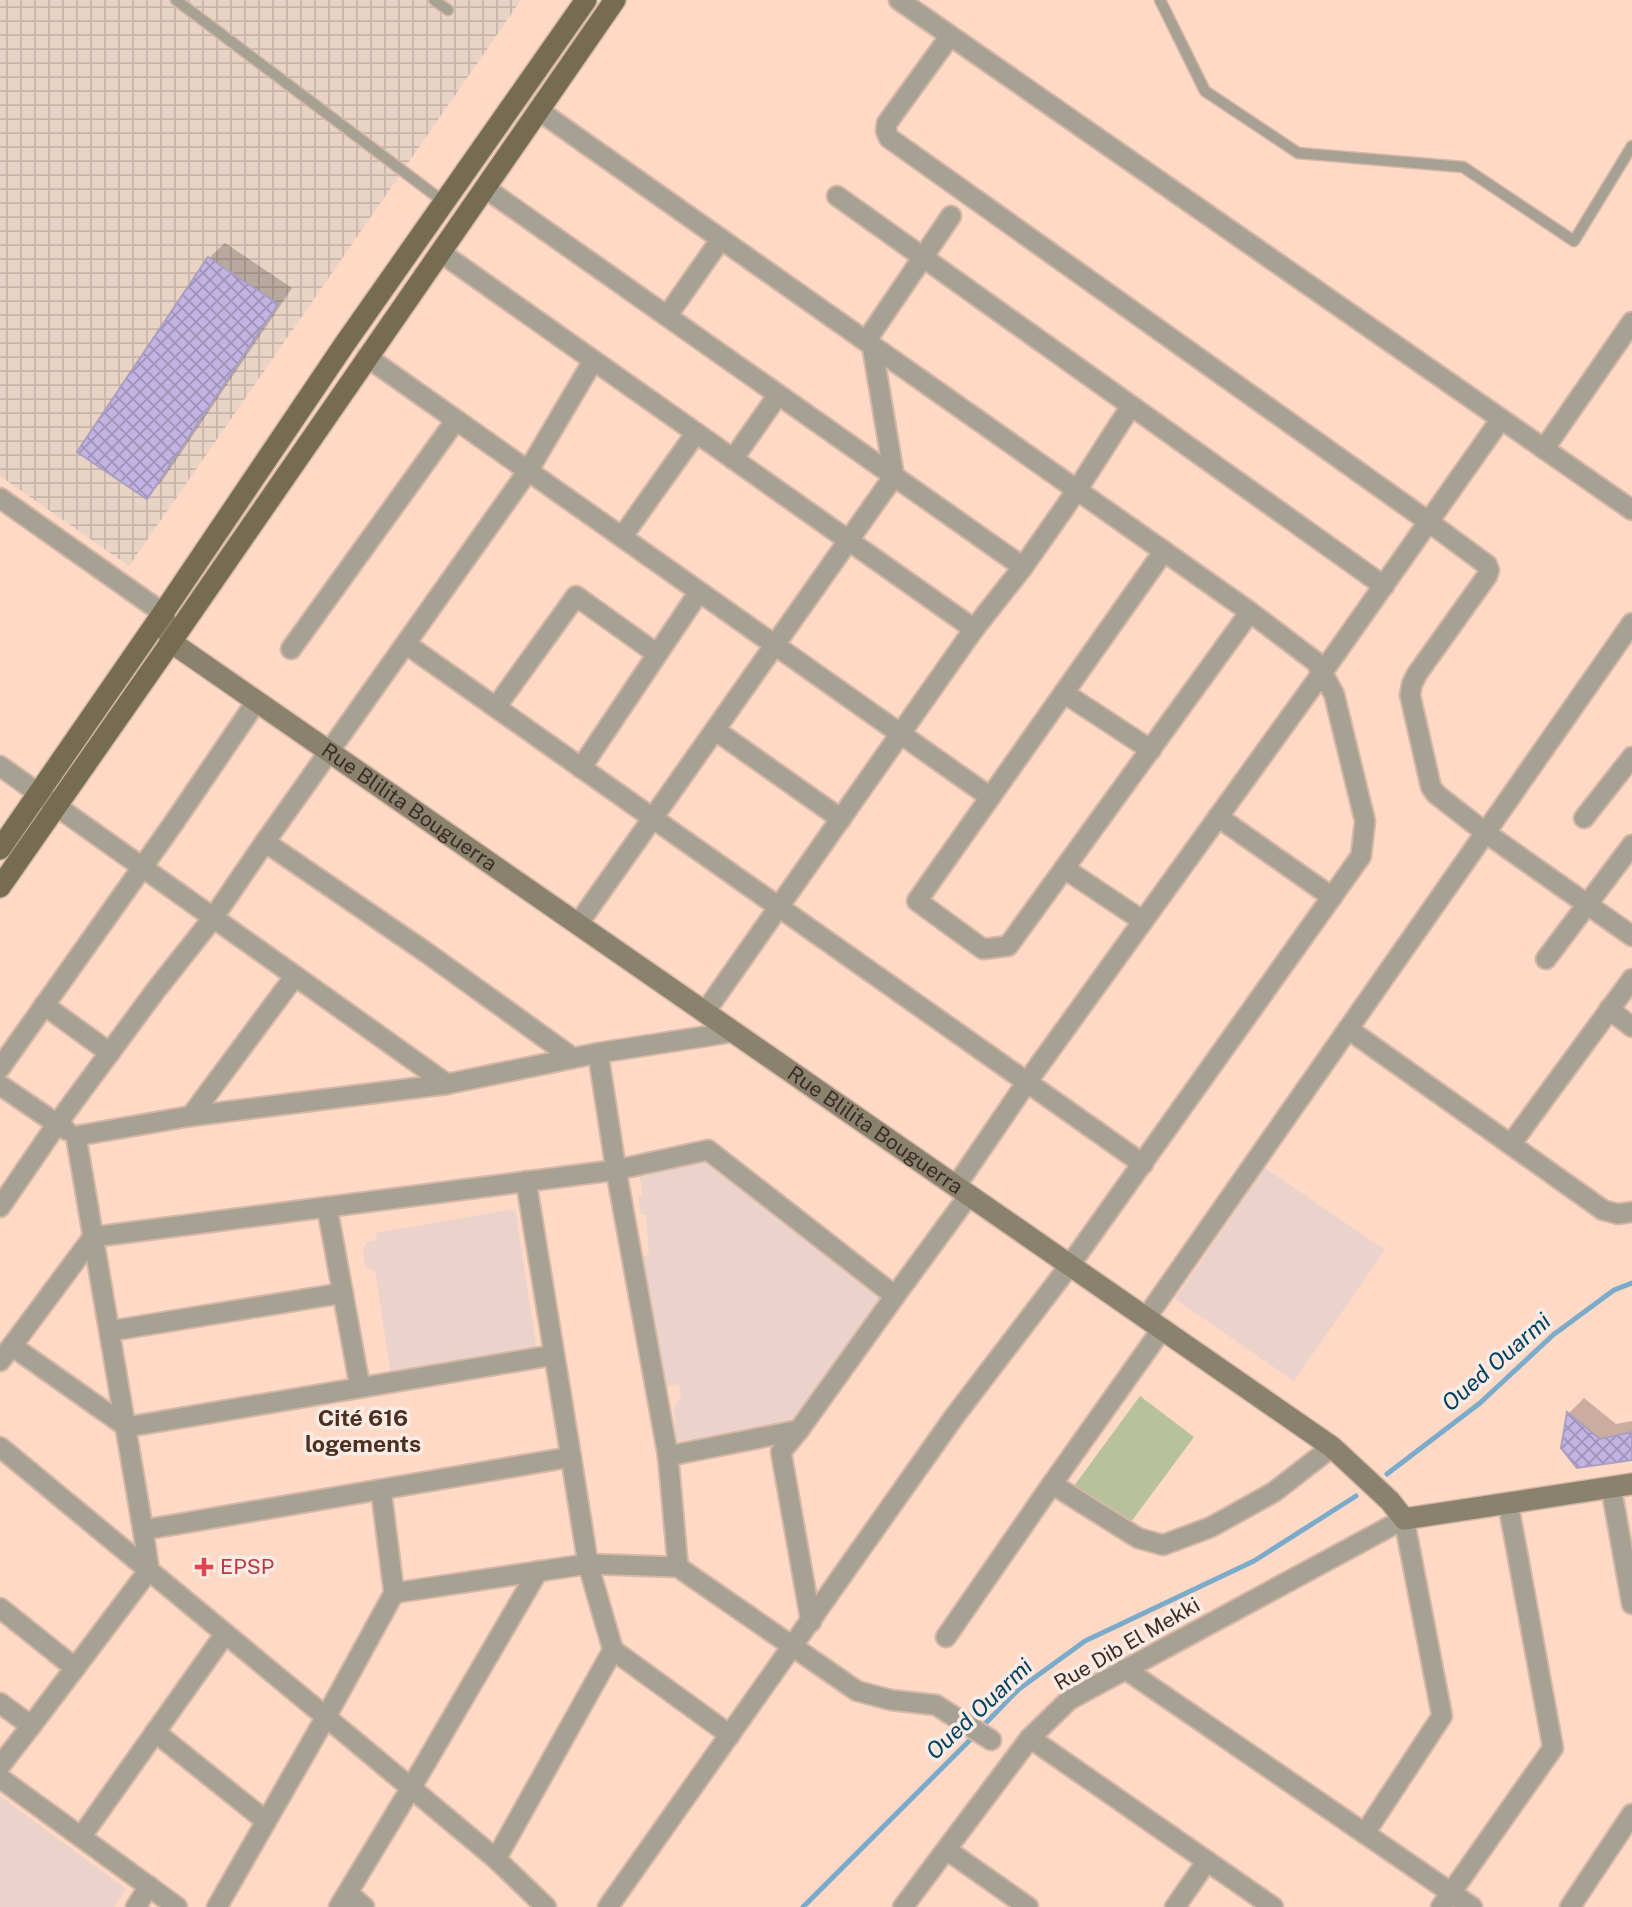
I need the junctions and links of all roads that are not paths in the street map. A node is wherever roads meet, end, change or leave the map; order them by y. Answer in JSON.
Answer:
{"nodes":[{"id":1,"x":176,"y":0,"type":"edge"},
{"id":2,"x":195,"y":0,"type":"edge"},
{"id":3,"x":434,"y":0,"type":"edge"},
{"id":4,"x":586,"y":0,"type":"edge"},
{"id":5,"x":614,"y":0,"type":"edge"},
{"id":6,"x":899,"y":0,"type":"edge"},
{"id":7,"x":1160,"y":0,"type":"edge"},
{"id":8,"x":188,"y":9,"type":"junction"},
{"id":9,"x":448,"y":10,"type":"dead end"},
{"id":10,"x":950,"y":36,"type":"junction"},
{"id":11,"x":538,"y":110,"type":"junction"},
{"id":12,"x":1632,"y":146,"type":"edge"},
{"id":13,"x":485,"y":188,"type":"junction"},
{"id":14,"x":837,"y":196,"type":"dead end"},
{"id":15,"x":445,"y":202,"type":"junction"},
{"id":16,"x":951,"y":216,"type":"dead end"},
{"id":17,"x":721,"y":239,"type":"junction"},
{"id":18,"x":440,"y":252,"type":"junction"},
{"id":19,"x":922,"y":257,"type":"junction"},
{"id":20,"x":667,"y":316,"type":"junction"},
{"id":21,"x":1632,"y":322,"type":"edge"},
{"id":22,"x":869,"y":343,"type":"junction"},
{"id":23,"x":367,"y":358,"type":"junction"},
{"id":24,"x":593,"y":361,"type":"junction"},
{"id":25,"x":778,"y":395,"type":"junction"},
{"id":26,"x":1130,"y":405,"type":"junction"},
{"id":27,"x":1502,"y":419,"type":"junction"},
{"id":28,"x":456,"y":420,"type":"junction"},
{"id":29,"x":696,"y":433,"type":"junction"},
{"id":30,"x":1544,"y":449,"type":"junction"},
{"id":31,"x":733,"y":459,"type":"junction"},
{"id":32,"x":528,"y":471,"type":"junction"},
{"id":33,"x":894,"y":476,"type":"junction"},
{"id":34,"x":1077,"y":490,"type":"junction"},
{"id":35,"x":0,"y":498,"type":"edge"},
{"id":36,"x":1632,"y":510,"type":"edge"},
{"id":37,"x":1429,"y":522,"type":"junction"},
{"id":38,"x":622,"y":537,"type":"junction"},
{"id":39,"x":848,"y":541,"type":"junction"},
{"id":40,"x":1164,"y":551,"type":"junction"},
{"id":41,"x":1023,"y":567,"type":"junction"},
{"id":42,"x":1384,"y":586,"type":"junction"},
{"id":43,"x":699,"y":592,"type":"junction"},
{"id":44,"x":1250,"y":612,"type":"junction"},
{"id":45,"x":163,"y":613,"type":"junction"},
{"id":46,"x":974,"y":629,"type":"junction"},
{"id":47,"x":1629,"y":634,"type":"edge"},
{"id":48,"x":171,"y":642,"type":"junction"},
{"id":49,"x":407,"y":644,"type":"junction"},
{"id":50,"x":775,"y":645,"type":"junction"},
{"id":51,"x":291,"y":649,"type":"dead end"},
{"id":52,"x":657,"y":654,"type":"junction"},
{"id":53,"x":1322,"y":673,"type":"junction"},
{"id":54,"x":1063,"y":693,"type":"junction"},
{"id":55,"x":256,"y":702,"type":"junction"},
{"id":56,"x":496,"y":707,"type":"junction"},
{"id":57,"x":715,"y":730,"type":"junction"},
{"id":58,"x":901,"y":734,"type":"junction"},
{"id":59,"x":1152,"y":750,"type":"junction"},
{"id":60,"x":329,"y":752,"type":"junction"},
{"id":61,"x":1632,"y":757,"type":"edge"},
{"id":62,"x":0,"y":766,"type":"edge"},
{"id":63,"x":581,"y":768,"type":"junction"},
{"id":64,"x":38,"y":793,"type":"junction"},
{"id":65,"x":990,"y":797,"type":"junction"},
{"id":66,"x":57,"y":807,"type":"junction"},
{"id":67,"x":1218,"y":817,"type":"junction"},
{"id":68,"x":653,"y":818,"type":"junction"},
{"id":69,"x":1584,"y":818,"type":"dead end"},
{"id":70,"x":841,"y":819,"type":"junction"},
{"id":71,"x":1486,"y":833,"type":"junction"},
{"id":72,"x":265,"y":842,"type":"junction"},
{"id":73,"x":1632,"y":845,"type":"edge"},
{"id":74,"x":0,"y":849,"type":"edge"},
{"id":75,"x":142,"y":867,"type":"junction"},
{"id":76,"x":1065,"y":869,"type":"junction"},
{"id":77,"x":0,"y":887,"type":"edge"},
{"id":78,"x":1332,"y":897,"type":"junction"},
{"id":79,"x":1587,"y":905,"type":"junction"},
{"id":80,"x":779,"y":907,"type":"junction"},
{"id":81,"x":214,"y":918,"type":"junction"},
{"id":82,"x":1143,"y":922,"type":"junction"},
{"id":83,"x":578,"y":925,"type":"junction"},
{"id":84,"x":1632,"y":936,"type":"edge"},
{"id":85,"x":1546,"y":959,"type":"dead end"},
{"id":86,"x":295,"y":976,"type":"junction"},
{"id":87,"x":1632,"y":979,"type":"edge"},
{"id":88,"x":44,"y":1005,"type":"junction"},
{"id":89,"x":1609,"y":1009,"type":"junction"},
{"id":90,"x":705,"y":1012,"type":"junction"},
{"id":91,"x":1632,"y":1027,"type":"edge"},
{"id":92,"x":1348,"y":1029,"type":"junction"},
{"id":93,"x":733,"y":1032,"type":"junction"},
{"id":94,"x":110,"y":1053,"type":"junction"},
{"id":95,"x":598,"y":1053,"type":"junction"},
{"id":96,"x":573,"y":1058,"type":"junction"},
{"id":97,"x":0,"y":1068,"type":"edge"},
{"id":98,"x":1027,"y":1082,"type":"junction"},
{"id":99,"x":447,"y":1084,"type":"junction"},
{"id":100,"x":0,"y":1085,"type":"edge"},
{"id":101,"x":191,"y":1116,"type":"junction"},
{"id":102,"x":57,"y":1124,"type":"junction"},
{"id":103,"x":76,"y":1136,"type":"junction"},
{"id":104,"x":1511,"y":1144,"type":"junction"},
{"id":105,"x":1143,"y":1164,"type":"junction"},
{"id":106,"x":616,"y":1170,"type":"junction"},
{"id":107,"x":526,"y":1181,"type":"junction"},
{"id":108,"x":962,"y":1191,"type":"junction"},
{"id":109,"x":2,"y":1199,"type":"edge"},
{"id":110,"x":327,"y":1207,"type":"junction"},
{"id":111,"x":1632,"y":1212,"type":"edge"},
{"id":112,"x":93,"y":1237,"type":"junction"},
{"id":113,"x":1070,"y":1265,"type":"junction"},
{"id":114,"x":343,"y":1293,"type":"junction"},
{"id":115,"x":895,"y":1296,"type":"junction"},
{"id":116,"x":1154,"y":1323,"type":"junction"},
{"id":117,"x":110,"y":1331,"type":"junction"},
{"id":118,"x":6,"y":1353,"type":"edge"},
{"id":119,"x":554,"y":1355,"type":"junction"},
{"id":120,"x":360,"y":1387,"type":"junction"},
{"id":121,"x":127,"y":1427,"type":"junction"},
{"id":122,"x":779,"y":1443,"type":"junction"},
{"id":123,"x":0,"y":1447,"type":"edge"},
{"id":124,"x":1332,"y":1447,"type":"junction"},
{"id":125,"x":668,"y":1456,"type":"junction"},
{"id":126,"x":571,"y":1457,"type":"junction"},
{"id":127,"x":1052,"y":1484,"type":"junction"},
{"id":128,"x":1622,"y":1485,"type":"edge"},
{"id":129,"x":381,"y":1490,"type":"junction"},
{"id":130,"x":1508,"y":1503,"type":"junction"},
{"id":131,"x":1404,"y":1519,"type":"junction"},
{"id":132,"x":143,"y":1530,"type":"junction"},
{"id":133,"x":588,"y":1564,"type":"junction"},
{"id":134,"x":678,"y":1567,"type":"junction"},
{"id":135,"x":149,"y":1570,"type":"junction"},
{"id":136,"x":538,"y":1571,"type":"junction"},
{"id":137,"x":394,"y":1594,"type":"junction"},
{"id":138,"x":1632,"y":1604,"type":"edge"},
{"id":139,"x":0,"y":1608,"type":"edge"},
{"id":140,"x":811,"y":1622,"type":"junction"},
{"id":141,"x":225,"y":1633,"type":"junction"},
{"id":142,"x":946,"y":1637,"type":"dead end"},
{"id":143,"x":793,"y":1646,"type":"junction"},
{"id":144,"x":613,"y":1650,"type":"junction"},
{"id":145,"x":75,"y":1668,"type":"junction"},
{"id":146,"x":1125,"y":1669,"type":"junction"},
{"id":147,"x":0,"y":1703,"type":"edge"},
{"id":148,"x":326,"y":1717,"type":"junction"},
{"id":149,"x":31,"y":1726,"type":"junction"},
{"id":150,"x":155,"y":1732,"type":"junction"},
{"id":151,"x":730,"y":1735,"type":"junction"},
{"id":152,"x":1031,"y":1738,"type":"junction"},
{"id":153,"x":991,"y":1740,"type":"dead end"},
{"id":154,"x":0,"y":1766,"type":"edge"},
{"id":155,"x":0,"y":1778,"type":"edge"},
{"id":156,"x":411,"y":1788,"type":"junction"},
{"id":157,"x":1632,"y":1814,"type":"edge"},
{"id":158,"x":266,"y":1821,"type":"junction"},
{"id":159,"x":1365,"y":1833,"type":"junction"},
{"id":160,"x":81,"y":1837,"type":"junction"},
{"id":161,"x":947,"y":1850,"type":"junction"},
{"id":162,"x":496,"y":1859,"type":"junction"},
{"id":163,"x":1207,"y":1861,"type":"junction"},
{"id":164,"x":149,"y":1886,"type":"junction"},
{"id":165,"x":344,"y":1900,"type":"edge"},
{"id":166,"x":1446,"y":1900,"type":"edge"},
{"id":167,"x":135,"y":1907,"type":"edge"},
{"id":168,"x":177,"y":1907,"type":"edge"},
{"id":169,"x":217,"y":1907,"type":"edge"},
{"id":170,"x":364,"y":1907,"type":"edge"},
{"id":171,"x":546,"y":1907,"type":"edge"},
{"id":172,"x":608,"y":1907,"type":"edge"},
{"id":173,"x":904,"y":1907,"type":"edge"},
{"id":174,"x":1028,"y":1907,"type":"edge"},
{"id":175,"x":1175,"y":1907,"type":"edge"},
{"id":176,"x":1273,"y":1907,"type":"edge"},
{"id":177,"x":1472,"y":1907,"type":"edge"},
{"id":178,"x":1570,"y":1907,"type":"edge"}],
"edges":[{"from":1,"to":8,"type":"lane"},
{"from":2,"to":8,"type":"lane"},
{"from":3,"to":9,"type":"lane"},
{"from":4,"to":15,"type":"main road"},
{"from":5,"to":11,"type":"main road"},
{"from":6,"to":10,"type":"street"},
{"from":7,"to":12,"type":"lane"},
{"from":8,"to":15,"type":"lane"},
{"from":10,"to":27,"type":"street"},
{"from":10,"to":37,"type":"street"},
{"from":11,"to":13,"type":"main road"},
{"from":11,"to":17,"type":"street"},
{"from":13,"to":18,"type":"main road"},
{"from":13,"to":20,"type":"street"},
{"from":14,"to":19,"type":"street"},
{"from":15,"to":45,"type":"main road"},
{"from":16,"to":19,"type":"street"},
{"from":17,"to":20,"type":"street"},
{"from":17,"to":22,"type":"street"},
{"from":18,"to":23,"type":"main road"},
{"from":18,"to":24,"type":"street"},
{"from":19,"to":22,"type":"street"},
{"from":19,"to":26,"type":"street"},
{"from":20,"to":25,"type":"street"},
{"from":21,"to":30,"type":"street"},
{"from":22,"to":33,"type":"street"},
{"from":22,"to":34,"type":"street"},
{"from":23,"to":28,"type":"street"},
{"from":23,"to":48,"type":"main road"},
{"from":24,"to":29,"type":"street"},
{"from":24,"to":32,"type":"street"},
{"from":25,"to":31,"type":"street"},
{"from":25,"to":33,"type":"street"},
{"from":26,"to":34,"type":"street"},
{"from":26,"to":42,"type":"street"},
{"from":27,"to":30,"type":"street"},
{"from":27,"to":37,"type":"street"},
{"from":28,"to":32,"type":"street"},
{"from":28,"to":51,"type":"street"},
{"from":29,"to":31,"type":"street"},
{"from":29,"to":38,"type":"street"},
{"from":30,"to":36,"type":"street"},
{"from":31,"to":39,"type":"street"},
{"from":32,"to":38,"type":"street"},
{"from":32,"to":49,"type":"street"},
{"from":33,"to":39,"type":"street"},
{"from":33,"to":41,"type":"street"},
{"from":34,"to":40,"type":"street"},
{"from":34,"to":41,"type":"street"},
{"from":35,"to":45,"type":"street"},
{"from":37,"to":42,"type":"street"},
{"from":37,"to":71,"type":"street"},
{"from":38,"to":43,"type":"street"},
{"from":39,"to":46,"type":"street"},
{"from":39,"to":50,"type":"street"},
{"from":40,"to":44,"type":"street"},
{"from":40,"to":54,"type":"street"},
{"from":41,"to":46,"type":"street"},
{"from":42,"to":53,"type":"street"},
{"from":43,"to":50,"type":"street"},
{"from":43,"to":52,"type":"street"},
{"from":44,"to":53,"type":"street"},
{"from":44,"to":59,"type":"street"},
{"from":45,"to":48,"type":"street"},
{"from":45,"to":64,"type":"main road"},
{"from":46,"to":58,"type":"street"},
{"from":47,"to":71,"type":"street"},
{"from":48,"to":55,"type":"street","name":"Rue Blilita Bouguerra"},
{"from":48,"to":66,"type":"main road"},
{"from":49,"to":56,"type":"street"},
{"from":49,"to":60,"type":"street"},
{"from":50,"to":57,"type":"street"},
{"from":50,"to":58,"type":"street"},
{"from":52,"to":56,"type":"street"},
{"from":52,"to":63,"type":"street"},
{"from":53,"to":67,"type":"street"},
{"from":53,"to":78,"type":"street"},
{"from":54,"to":59,"type":"street"},
{"from":54,"to":65,"type":"street"},
{"from":55,"to":60,"type":"street","name":"Rue Blilita Bouguerra"},
{"from":55,"to":75,"type":"street"},
{"from":56,"to":63,"type":"street"},
{"from":57,"to":68,"type":"street"},
{"from":57,"to":70,"type":"street"},
{"from":58,"to":65,"type":"street"},
{"from":58,"to":70,"type":"street"},
{"from":59,"to":76,"type":"street"},
{"from":60,"to":72,"type":"street"},
{"from":60,"to":83,"type":"street","name":"Rue Blilita Bouguerra"},
{"from":61,"to":69,"type":"street"},
{"from":62,"to":64,"type":"street"},
{"from":63,"to":68,"type":"street"},
{"from":64,"to":66,"type":"street"},
{"from":64,"to":74,"type":"main road"},
{"from":65,"to":76,"type":"street"},
{"from":66,"to":75,"type":"street"},
{"from":66,"to":77,"type":"main road"},
{"from":67,"to":78,"type":"street"},
{"from":67,"to":82,"type":"street"},
{"from":68,"to":80,"type":"street"},
{"from":68,"to":83,"type":"street"},
{"from":70,"to":80,"type":"street"},
{"from":71,"to":79,"type":"street"},
{"from":71,"to":92,"type":"street"},
{"from":72,"to":81,"type":"street"},
{"from":72,"to":96,"type":"street"},
{"from":73,"to":79,"type":"street"},
{"from":75,"to":81,"type":"street"},
{"from":75,"to":88,"type":"street"},
{"from":76,"to":82,"type":"street"},
{"from":78,"to":105,"type":"street"},
{"from":79,"to":84,"type":"street"},
{"from":79,"to":85,"type":"street"},
{"from":80,"to":90,"type":"street"},
{"from":80,"to":98,"type":"street"},
{"from":81,"to":86,"type":"street"},
{"from":81,"to":94,"type":"street"},
{"from":82,"to":98,"type":"street"},
{"from":83,"to":90,"type":"street","name":"Rue Blilita Bouguerra"},
{"from":86,"to":99,"type":"street"},
{"from":86,"to":101,"type":"street"},
{"from":87,"to":89,"type":"street"},
{"from":88,"to":94,"type":"street"},
{"from":88,"to":97,"type":"street"},
{"from":89,"to":91,"type":"street"},
{"from":89,"to":104,"type":"street"},
{"from":90,"to":93,"type":"street","name":"Rue Blilita Bouguerra"},
{"from":92,"to":104,"type":"street"},
{"from":92,"to":116,"type":"street"},
{"from":93,"to":95,"type":"street"},
{"from":93,"to":108,"type":"street","name":"Rue Blilita Bouguerra"},
{"from":94,"to":102,"type":"street"},
{"from":95,"to":96,"type":"street"},
{"from":95,"to":106,"type":"street"},
{"from":96,"to":99,"type":"street"},
{"from":98,"to":105,"type":"street"},
{"from":98,"to":108,"type":"street"},
{"from":99,"to":101,"type":"street"},
{"from":100,"to":102,"type":"street"},
{"from":101,"to":103,"type":"street"},
{"from":102,"to":103,"type":"street"},
{"from":102,"to":109,"type":"street"},
{"from":103,"to":112,"type":"street"},
{"from":104,"to":111,"type":"street"},
{"from":105,"to":113,"type":"street"},
{"from":106,"to":107,"type":"street"},
{"from":106,"to":115,"type":"street"},
{"from":106,"to":125,"type":"street"},
{"from":107,"to":110,"type":"street"},
{"from":107,"to":119,"type":"street"},
{"from":108,"to":113,"type":"street","name":"Rue Blilita Bouguerra"},
{"from":108,"to":115,"type":"street"},
{"from":110,"to":112,"type":"street"},
{"from":110,"to":114,"type":"street"},
{"from":112,"to":117,"type":"street"},
{"from":112,"to":118,"type":"street"},
{"from":113,"to":116,"type":"street","name":"Rue Blilita Bouguerra"},
{"from":113,"to":140,"type":"street"},
{"from":114,"to":117,"type":"street"},
{"from":114,"to":120,"type":"street"},
{"from":115,"to":122,"type":"street"},
{"from":116,"to":124,"type":"street","name":"Rue Blilita Bouguerra"},
{"from":116,"to":127,"type":"street"},
{"from":117,"to":121,"type":"street"},
{"from":118,"to":121,"type":"street"},
{"from":119,"to":120,"type":"street"},
{"from":119,"to":126,"type":"street"},
{"from":120,"to":121,"type":"street"},
{"from":121,"to":132,"type":"street"},
{"from":122,"to":125,"type":"street"},
{"from":122,"to":140,"type":"street"},
{"from":123,"to":135,"type":"street"},
{"from":124,"to":127,"type":"street"},
{"from":124,"to":131,"type":"street","name":"Rue Blilita Bouguerra"},
{"from":125,"to":134,"type":"street"},
{"from":126,"to":129,"type":"street"},
{"from":126,"to":133,"type":"street"},
{"from":127,"to":142,"type":"street"},
{"from":128,"to":130,"type":"street"},
{"from":128,"to":138,"type":"street"},
{"from":129,"to":132,"type":"street"},
{"from":129,"to":137,"type":"street"},
{"from":130,"to":131,"type":"street"},
{"from":130,"to":166,"type":"street"},
{"from":131,"to":146,"type":"street","name":"Rue Dib El Mekki"},
{"from":131,"to":159,"type":"street"},
{"from":132,"to":135,"type":"street"},
{"from":133,"to":134,"type":"street"},
{"from":133,"to":136,"type":"street"},
{"from":133,"to":144,"type":"street"},
{"from":134,"to":143,"type":"street"},
{"from":135,"to":141,"type":"street"},
{"from":135,"to":145,"type":"street"},
{"from":136,"to":137,"type":"street"},
{"from":136,"to":156,"type":"street"},
{"from":137,"to":148,"type":"street"},
{"from":139,"to":145,"type":"street"},
{"from":140,"to":143,"type":"street"},
{"from":141,"to":148,"type":"street"},
{"from":141,"to":150,"type":"street"},
{"from":143,"to":151,"type":"street"},
{"from":143,"to":153,"type":"street"},
{"from":144,"to":151,"type":"street"},
{"from":144,"to":162,"type":"street"},
{"from":145,"to":149,"type":"street"},
{"from":146,"to":152,"type":"street","name":"Rue Dib El Mekki"},
{"from":146,"to":159,"type":"street"},
{"from":147,"to":149,"type":"street"},
{"from":148,"to":156,"type":"street"},
{"from":148,"to":158,"type":"street"},
{"from":149,"to":154,"type":"street"},
{"from":150,"to":158,"type":"street"},
{"from":150,"to":160,"type":"street"},
{"from":151,"to":172,"type":"street"},
{"from":152,"to":161,"type":"street","name":"Rue Dib El Mekki"},
{"from":152,"to":163,"type":"street"},
{"from":155,"to":160,"type":"street"},
{"from":156,"to":162,"type":"street"},
{"from":156,"to":165,"type":"street"},
{"from":157,"to":178,"type":"street"},
{"from":158,"to":169,"type":"street"},
{"from":159,"to":166,"type":"street"},
{"from":160,"to":164,"type":"street"},
{"from":161,"to":173,"type":"street","name":"Rue Dib El Mekki"},
{"from":161,"to":174,"type":"street"},
{"from":162,"to":171,"type":"street"},
{"from":163,"to":175,"type":"street"},
{"from":163,"to":176,"type":"street"},
{"from":164,"to":167,"type":"street"},
{"from":164,"to":168,"type":"street"},
{"from":165,"to":170,"type":"street"},
{"from":166,"to":177,"type":"street"}]}
